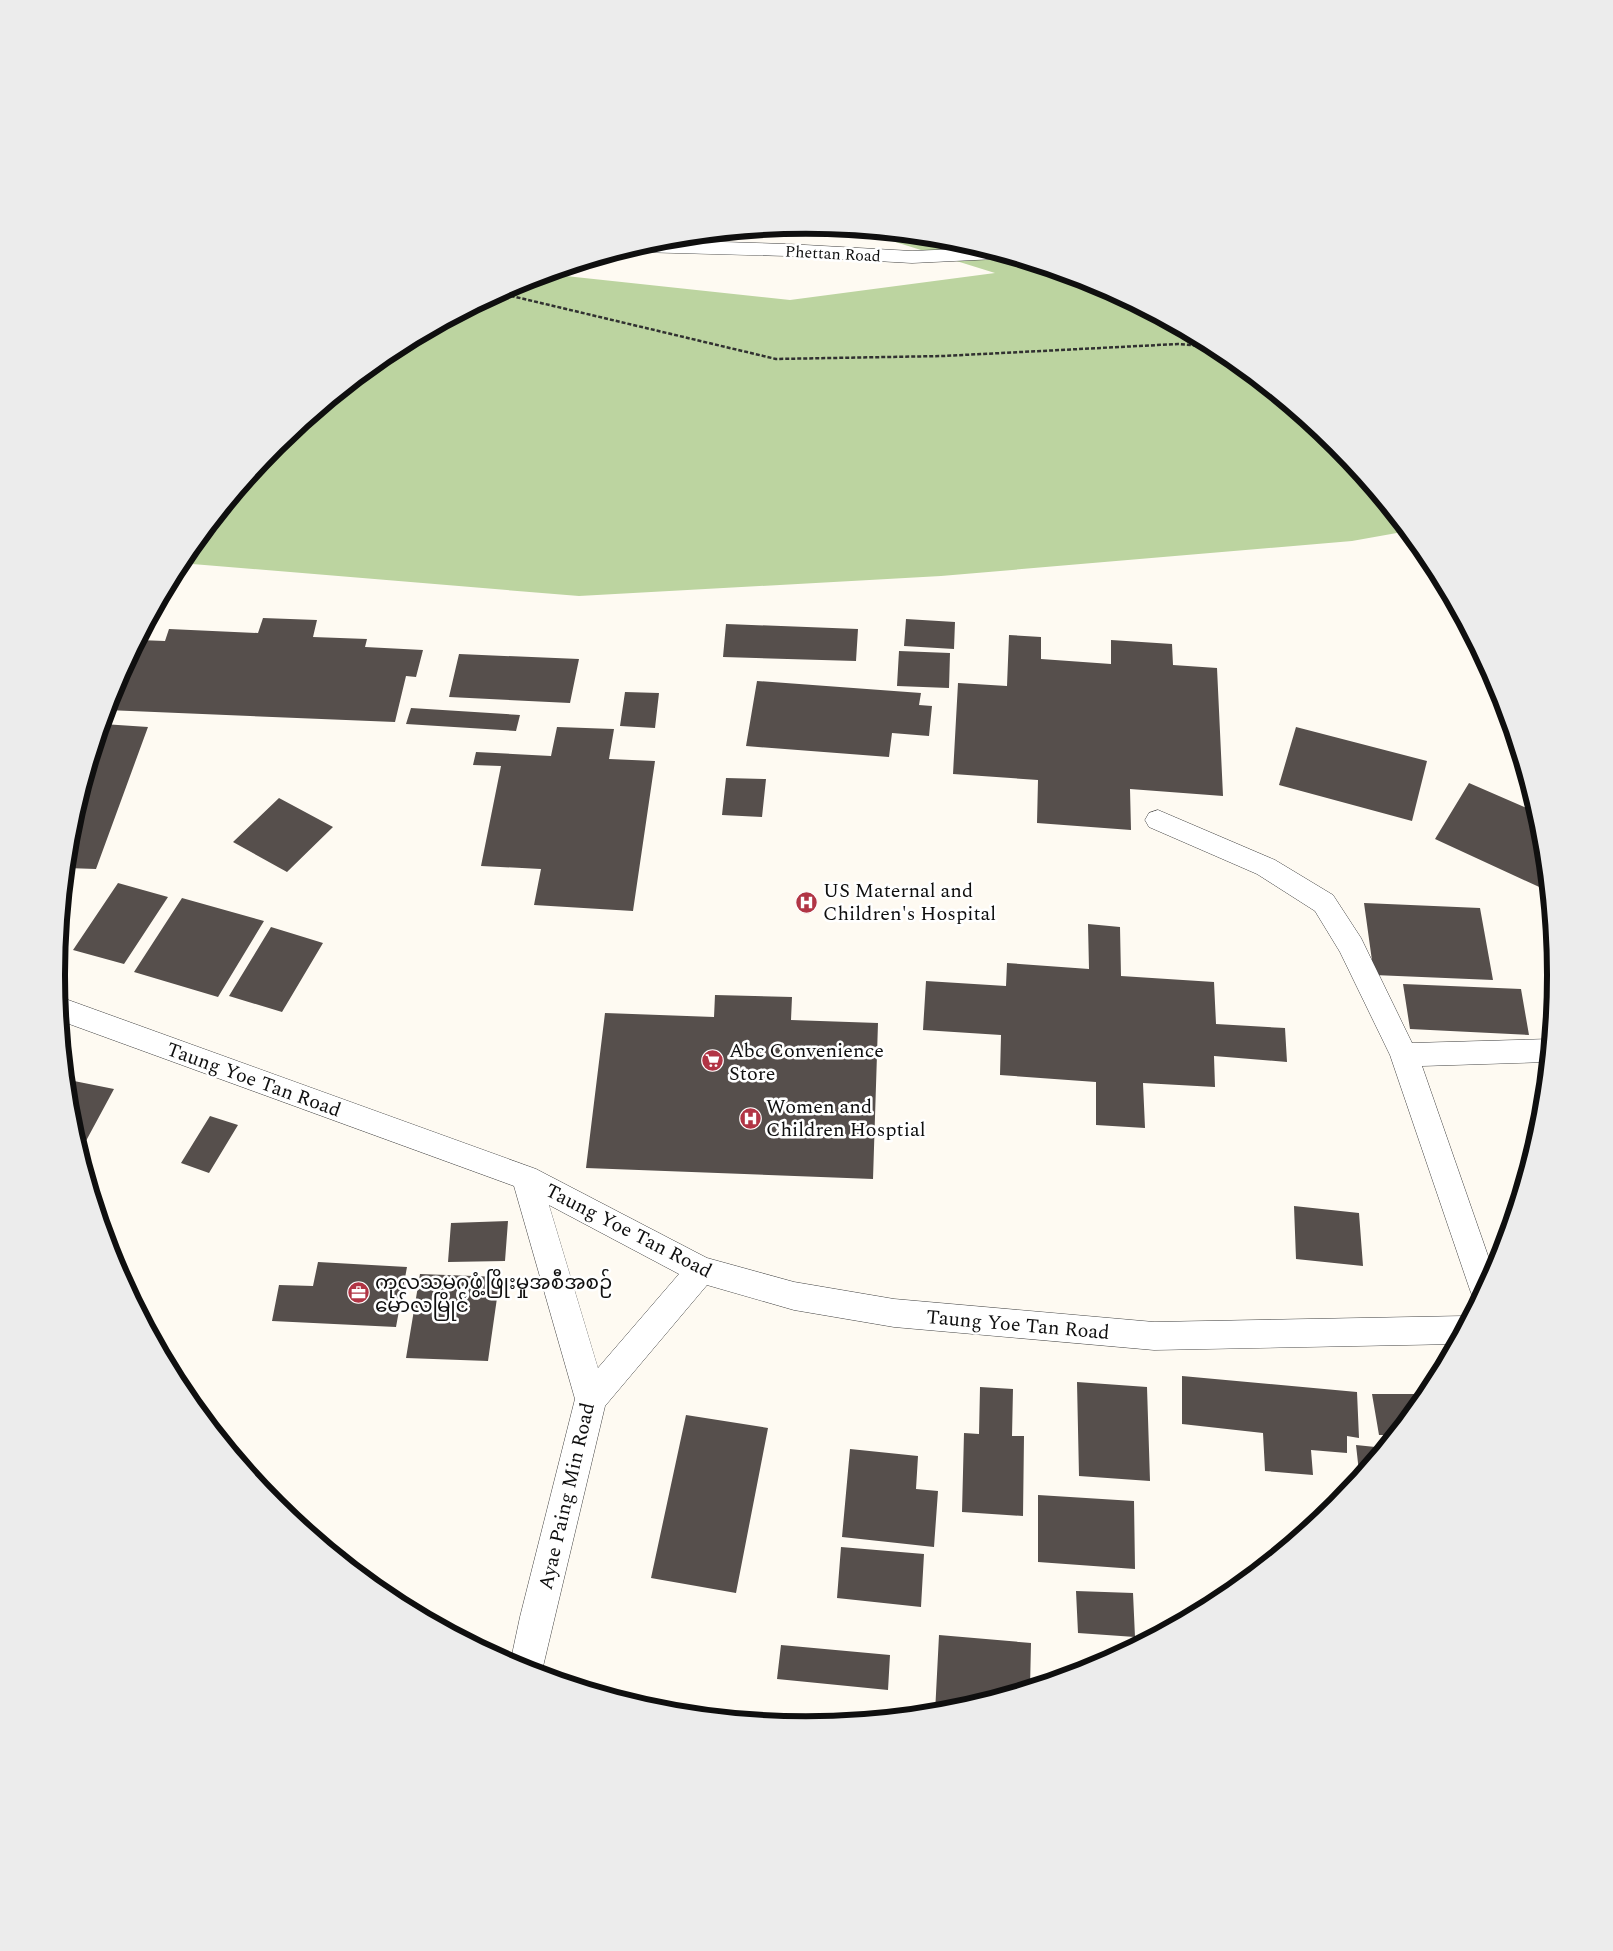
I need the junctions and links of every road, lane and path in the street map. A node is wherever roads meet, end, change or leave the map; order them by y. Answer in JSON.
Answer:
{"nodes":[{"id":1,"x":669,"y":247,"type":"edge"},
{"id":2,"x":976,"y":254,"type":"edge"},
{"id":3,"x":510,"y":296,"type":"edge"},
{"id":4,"x":1197,"y":346,"type":"edge"},
{"id":5,"x":1158,"y":820,"type":"dead end"},
{"id":6,"x":66,"y":1011,"type":"edge"},
{"id":7,"x":1544,"y":1050,"type":"edge"},
{"id":8,"x":1404,"y":1055,"type":"junction"},
{"id":9,"x":526,"y":1178,"type":"junction"},
{"id":10,"x":701,"y":1270,"type":"junction"},
{"id":11,"x":1482,"y":1281,"type":"edge"},
{"id":12,"x":1457,"y":1330,"type":"edge"},
{"id":13,"x":591,"y":1398,"type":"junction"},
{"id":14,"x":528,"y":1663,"type":"edge"}],
"edges":[{"from":1,"to":2,"type":"street","name":"Phettan Road"},
{"from":3,"to":4,"type":"path"},
{"from":5,"to":8,"type":"street"},
{"from":6,"to":9,"type":"street","name":"Taung Yoe Tan Road"},
{"from":7,"to":8,"type":"street"},
{"from":8,"to":11,"type":"street"},
{"from":9,"to":10,"type":"street","name":"Taung Yoe Tan Road"},
{"from":9,"to":13,"type":"street","name":"Ayae Paing Min Road"},
{"from":10,"to":12,"type":"street","name":"Taung Yoe Tan Road"},
{"from":10,"to":13,"type":"street"},
{"from":13,"to":14,"type":"street","name":"Ayae Paing Min Road"}]}
